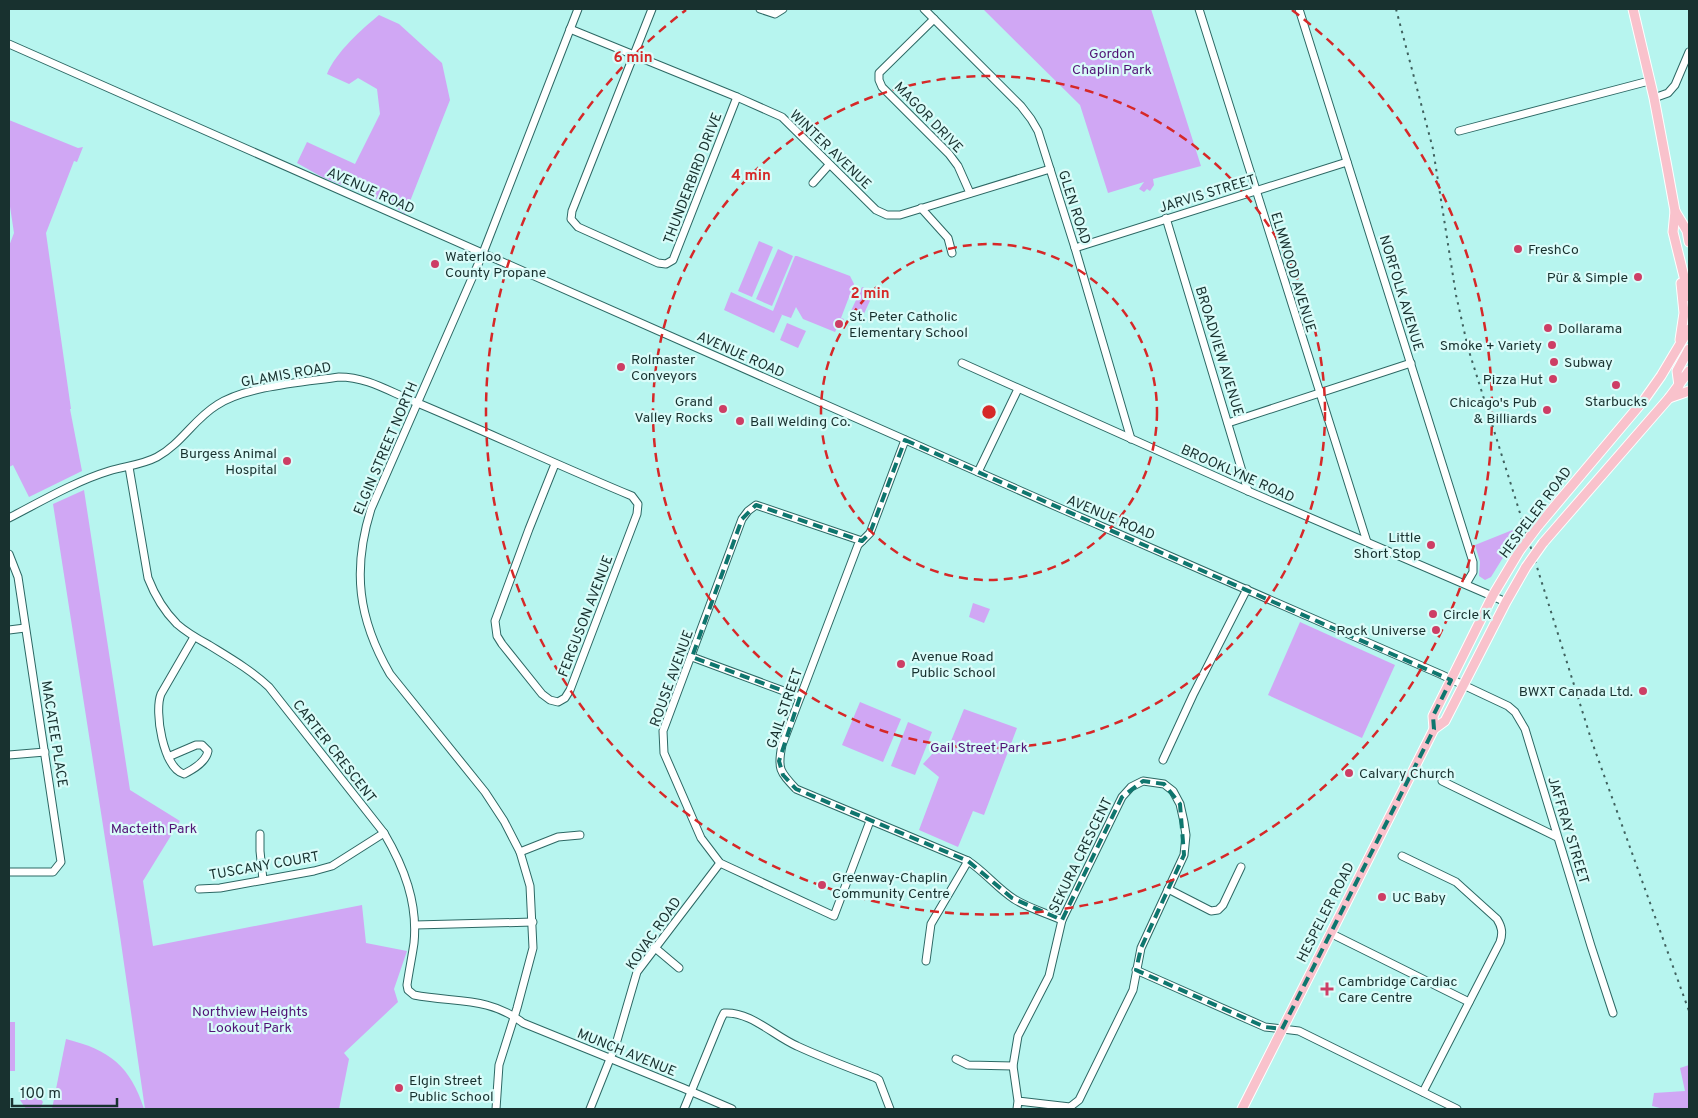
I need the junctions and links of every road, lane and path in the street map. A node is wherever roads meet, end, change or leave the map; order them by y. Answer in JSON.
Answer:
{"nodes":[{"id":1,"x":578,"y":9,"type":"edge"},
{"id":2,"x":652,"y":9,"type":"edge"},
{"id":3,"x":760,"y":9,"type":"edge"},
{"id":4,"x":783,"y":9,"type":"edge"},
{"id":5,"x":924,"y":9,"type":"edge"},
{"id":6,"x":1199,"y":9,"type":"edge"},
{"id":7,"x":1299,"y":9,"type":"edge"},
{"id":8,"x":1633,"y":9,"type":"edge"},
{"id":9,"x":934,"y":19,"type":"junction"},
{"id":10,"x":570,"y":28,"type":"junction"},
{"id":11,"x":9,"y":44,"type":"edge"},
{"id":12,"x":1689,"y":52,"type":"edge"},
{"id":13,"x":634,"y":54,"type":"junction"},
{"id":14,"x":1650,"y":81,"type":"junction"},
{"id":15,"x":737,"y":96,"type":"junction"},
{"id":16,"x":1654,"y":98,"type":"junction"},
{"id":17,"x":1459,"y":132,"type":"dead end"},
{"id":18,"x":1347,"y":162,"type":"junction"},
{"id":19,"x":829,"y":164,"type":"junction"},
{"id":20,"x":1050,"y":169,"type":"junction"},
{"id":21,"x":813,"y":183,"type":"dead end"},
{"id":22,"x":1256,"y":191,"type":"junction"},
{"id":23,"x":970,"y":194,"type":"junction"},
{"id":24,"x":921,"y":208,"type":"junction"},
{"id":25,"x":1675,"y":211,"type":"junction"},
{"id":26,"x":1166,"y":218,"type":"junction"},
{"id":27,"x":1689,"y":223,"type":"edge"},
{"id":28,"x":1689,"y":242,"type":"edge"},
{"id":29,"x":1075,"y":248,"type":"junction"},
{"id":30,"x":484,"y":253,"type":"junction"},
{"id":31,"x":952,"y":253,"type":"dead end"},
{"id":32,"x":1681,"y":266,"type":"junction"},
{"id":33,"x":1689,"y":297,"type":"edge"},
{"id":34,"x":1689,"y":329,"type":"edge"},
{"id":35,"x":1678,"y":348,"type":"junction"},
{"id":36,"x":1689,"y":349,"type":"edge"},
{"id":37,"x":962,"y":363,"type":"dead end"},
{"id":38,"x":1411,"y":363,"type":"junction"},
{"id":39,"x":1689,"y":371,"type":"edge"},
{"id":40,"x":1679,"y":386,"type":"junction"},
{"id":41,"x":1018,"y":389,"type":"junction"},
{"id":42,"x":1689,"y":391,"type":"edge"},
{"id":43,"x":1320,"y":394,"type":"junction"},
{"id":44,"x":1669,"y":398,"type":"junction"},
{"id":45,"x":417,"y":402,"type":"junction"},
{"id":46,"x":1228,"y":423,"type":"junction"},
{"id":47,"x":1131,"y":438,"type":"junction"},
{"id":48,"x":905,"y":440,"type":"junction"},
{"id":49,"x":555,"y":464,"type":"junction"},
{"id":50,"x":128,"y":467,"type":"junction"},
{"id":51,"x":978,"y":472,"type":"junction"},
{"id":52,"x":1248,"y":491,"type":"junction"},
{"id":53,"x":9,"y":518,"type":"edge"},
{"id":54,"x":862,"y":541,"type":"junction"},
{"id":55,"x":1367,"y":542,"type":"junction"},
{"id":56,"x":9,"y":554,"type":"edge"},
{"id":57,"x":1466,"y":584,"type":"junction"},
{"id":58,"x":1247,"y":589,"type":"junction"},
{"id":59,"x":1493,"y":596,"type":"junction"},
{"id":60,"x":1506,"y":602,"type":"junction"},
{"id":61,"x":25,"y":628,"type":"junction"},
{"id":62,"x":9,"y":630,"type":"edge"},
{"id":63,"x":194,"y":637,"type":"junction"},
{"id":64,"x":692,"y":657,"type":"junction"},
{"id":65,"x":1451,"y":680,"type":"junction"},
{"id":66,"x":1463,"y":686,"type":"junction"},
{"id":67,"x":800,"y":697,"type":"junction"},
{"id":68,"x":1434,"y":729,"type":"junction"},
{"id":69,"x":46,"y":752,"type":"junction"},
{"id":70,"x":9,"y":755,"type":"edge"},
{"id":71,"x":168,"y":757,"type":"junction"},
{"id":72,"x":1162,"y":760,"type":"dead end"},
{"id":73,"x":1442,"y":781,"type":"dead end"},
{"id":74,"x":870,"y":821,"type":"junction"},
{"id":75,"x":260,"y":834,"type":"dead end"},
{"id":76,"x":384,"y":834,"type":"junction"},
{"id":77,"x":580,"y":835,"type":"dead end"},
{"id":78,"x":1558,"y":837,"type":"junction"},
{"id":79,"x":520,"y":852,"type":"junction"},
{"id":80,"x":1402,"y":856,"type":"dead end"},
{"id":81,"x":968,"y":861,"type":"junction"},
{"id":82,"x":720,"y":863,"type":"junction"},
{"id":83,"x":1241,"y":867,"type":"dead end"},
{"id":84,"x":9,"y":872,"type":"edge"},
{"id":85,"x":263,"y":880,"type":"junction"},
{"id":86,"x":199,"y":889,"type":"dead end"},
{"id":87,"x":1168,"y":889,"type":"junction"},
{"id":88,"x":1062,"y":920,"type":"junction"},
{"id":89,"x":533,"y":922,"type":"junction"},
{"id":90,"x":415,"y":925,"type":"junction"},
{"id":91,"x":1330,"y":933,"type":"junction"},
{"id":92,"x":654,"y":947,"type":"junction"},
{"id":93,"x":926,"y":961,"type":"dead end"},
{"id":94,"x":679,"y":968,"type":"dead end"},
{"id":95,"x":1136,"y":970,"type":"junction"},
{"id":96,"x":1469,"y":1002,"type":"junction"},
{"id":97,"x":1613,"y":1012,"type":"dead end"},
{"id":98,"x":514,"y":1016,"type":"junction"},
{"id":99,"x":1282,"y":1029,"type":"junction"},
{"id":100,"x":610,"y":1058,"type":"junction"},
{"id":101,"x":956,"y":1059,"type":"dead end"},
{"id":102,"x":1013,"y":1066,"type":"junction"},
{"id":103,"x":691,"y":1091,"type":"junction"},
{"id":104,"x":1423,"y":1092,"type":"junction"},
{"id":105,"x":1018,"y":1101,"type":"junction"},
{"id":106,"x":496,"y":1109,"type":"edge"},
{"id":107,"x":590,"y":1109,"type":"edge"},
{"id":108,"x":684,"y":1109,"type":"edge"},
{"id":109,"x":732,"y":1109,"type":"edge"},
{"id":110,"x":890,"y":1109,"type":"edge"},
{"id":111,"x":1016,"y":1109,"type":"edge"},
{"id":112,"x":1242,"y":1109,"type":"edge"},
{"id":113,"x":1457,"y":1109,"type":"edge"}],
"edges":[{"from":1,"to":10,"type":"street","name":"ELGIN STREET NORTH"},
{"from":2,"to":13,"type":"street","name":"THUNDERBIRD DRIVE"},
{"from":3,"to":4,"type":"street"},
{"from":5,"to":9,"type":"street","name":"GLEN ROAD"},
{"from":6,"to":22,"type":"street","name":"ELMWOOD AVENUE"},
{"from":7,"to":18,"type":"street","name":"NORFOLK AVENUE"},
{"from":8,"to":14,"type":"main road"},
{"from":9,"to":20,"type":"street","name":"GLEN ROAD"},
{"from":9,"to":23,"type":"street","name":"MAGOR DRIVE"},
{"from":10,"to":13,"type":"street","name":"WINTER AVENUE"},
{"from":10,"to":30,"type":"street","name":"ELGIN STREET NORTH"},
{"from":11,"to":30,"type":"street","name":"AVENUE ROAD"},
{"from":12,"to":16,"type":"street"},
{"from":13,"to":15,"type":"street","name":"WINTER AVENUE"},
{"from":13,"to":15,"type":"street","name":"THUNDERBIRD DRIVE"},
{"from":14,"to":16,"type":"main road"},
{"from":14,"to":17,"type":"street"},
{"from":15,"to":19,"type":"street","name":"WINTER AVENUE"},
{"from":16,"to":25,"type":"main road"},
{"from":18,"to":22,"type":"street","name":"JARVIS STREET"},
{"from":18,"to":38,"type":"street","name":"NORFOLK AVENUE"},
{"from":19,"to":21,"type":"street"},
{"from":19,"to":24,"type":"street","name":"WINTER AVENUE"},
{"from":20,"to":23,"type":"street","name":"WINTER AVENUE"},
{"from":20,"to":29,"type":"street","name":"GLEN ROAD"},
{"from":22,"to":26,"type":"street","name":"JARVIS STREET"},
{"from":22,"to":43,"type":"street","name":"ELMWOOD AVENUE"},
{"from":23,"to":24,"type":"street","name":"WINTER AVENUE"},
{"from":24,"to":31,"type":"street"},
{"from":25,"to":27,"type":"main road"},
{"from":25,"to":28,"type":"main road"},
{"from":25,"to":32,"type":"main road"},
{"from":26,"to":29,"type":"street","name":"JARVIS STREET"},
{"from":26,"to":46,"type":"street","name":"BROADVIEW AVENUE"},
{"from":29,"to":47,"type":"street","name":"GLEN ROAD"},
{"from":30,"to":45,"type":"street","name":"ELGIN STREET NORTH"},
{"from":30,"to":48,"type":"street","name":"AVENUE ROAD"},
{"from":32,"to":33,"type":"main road"},
{"from":32,"to":35,"type":"main road"},
{"from":34,"to":35,"type":"main road","name":"HESPELER ROAD"},
{"from":35,"to":59,"type":"main road","name":"HESPELER ROAD","bridge":true},
{"from":36,"to":40,"type":"main road"},
{"from":37,"to":41,"type":"street","name":"BROOKLYNE ROAD"},
{"from":38,"to":43,"type":"street"},
{"from":38,"to":57,"type":"street","name":"NORFOLK AVENUE"},
{"from":39,"to":40,"type":"main road","name":"HESPELER ROAD"},
{"from":40,"to":44,"type":"main road","name":"HESPELER ROAD"},
{"from":41,"to":47,"type":"street","name":"BROOKLYNE ROAD"},
{"from":41,"to":51,"type":"street"},
{"from":42,"to":44,"type":"main road"},
{"from":43,"to":46,"type":"street"},
{"from":43,"to":55,"type":"street","name":"ELMWOOD AVENUE"},
{"from":44,"to":60,"type":"main road","name":"HESPELER ROAD","bridge":true},
{"from":45,"to":49,"type":"street","name":"FERGUSON AVENUE"},
{"from":45,"to":50,"type":"street","name":"GLAMIS ROAD"},
{"from":45,"to":79,"type":"street","name":"ELGIN STREET NORTH"},
{"from":46,"to":52,"type":"street","name":"BROADVIEW AVENUE"},
{"from":47,"to":52,"type":"street","name":"BROOKLYNE ROAD"},
{"from":48,"to":51,"type":"street","name":"AVENUE ROAD"},
{"from":48,"to":54,"type":"street","name":"GAIL STREET"},
{"from":49,"to":49,"type":"street","name":"FERGUSON AVENUE"},
{"from":50,"to":53,"type":"street","name":"GLAMIS ROAD"},
{"from":50,"to":63,"type":"street","name":"CARTER CRESCENT"},
{"from":51,"to":58,"type":"street","name":"AVENUE ROAD"},
{"from":52,"to":55,"type":"street","name":"BROOKLYNE ROAD"},
{"from":54,"to":64,"type":"street","name":"ROUSE AVENUE"},
{"from":54,"to":67,"type":"street","name":"GAIL STREET"},
{"from":55,"to":57,"type":"street","name":"BROOKLYNE ROAD"},
{"from":56,"to":61,"type":"street","name":"MACATEE PLACE"},
{"from":57,"to":59,"type":"street","name":"BROOKLYNE ROAD"},
{"from":58,"to":65,"type":"street","name":"AVENUE ROAD"},
{"from":58,"to":72,"type":"street"},
{"from":59,"to":60,"type":"street","name":"BROOKLYNE ROAD"},
{"from":59,"to":65,"type":"main road","name":"HESPELER ROAD"},
{"from":60,"to":66,"type":"main road","name":"HESPELER ROAD"},
{"from":61,"to":62,"type":"street"},
{"from":61,"to":69,"type":"street","name":"MACATEE PLACE"},
{"from":63,"to":71,"type":"street"},
{"from":63,"to":76,"type":"street","name":"CARTER CRESCENT"},
{"from":64,"to":67,"type":"street"},
{"from":64,"to":82,"type":"street","name":"ROUSE AVENUE"},
{"from":65,"to":66,"type":"street","name":"AVENUE ROAD"},
{"from":65,"to":68,"type":"main road","name":"HESPELER ROAD"},
{"from":66,"to":68,"type":"main road","name":"HESPELER ROAD"},
{"from":66,"to":78,"type":"street","name":"JAFFRAY STREET"},
{"from":67,"to":74,"type":"street","name":"GAIL STREET"},
{"from":68,"to":91,"type":"main road","name":"HESPELER ROAD"},
{"from":69,"to":70,"type":"street"},
{"from":69,"to":84,"type":"street","name":"MACATEE PLACE"},
{"from":71,"to":71,"type":"street"},
{"from":73,"to":78,"type":"street"},
{"from":74,"to":81,"type":"street","name":"GAIL STREET"},
{"from":74,"to":82,"type":"street","name":"ROUSE AVENUE"},
{"from":75,"to":85,"type":"street"},
{"from":76,"to":85,"type":"street","name":"TUSCANY COURT"},
{"from":76,"to":90,"type":"street","name":"CARTER CRESCENT"},
{"from":77,"to":79,"type":"street"},
{"from":78,"to":97,"type":"street","name":"JAFFRAY STREET"},
{"from":79,"to":89,"type":"street","name":"ELGIN STREET NORTH"},
{"from":80,"to":96,"type":"street"},
{"from":81,"to":88,"type":"street","name":"GAIL STREET"},
{"from":81,"to":93,"type":"street"},
{"from":82,"to":92,"type":"street","name":"KOVAC ROAD"},
{"from":83,"to":87,"type":"street"},
{"from":85,"to":86,"type":"street","name":"TUSCANY COURT"},
{"from":87,"to":88,"type":"street","name":"SEKURA CRESCENT"},
{"from":87,"to":95,"type":"street","name":"SEKURA CRESCENT"},
{"from":88,"to":102,"type":"street","name":"SEKURA CRESCENT"},
{"from":89,"to":90,"type":"street"},
{"from":89,"to":98,"type":"street","name":"ELGIN STREET NORTH"},
{"from":90,"to":98,"type":"street","name":"CARTER CRESCENT"},
{"from":91,"to":96,"type":"street"},
{"from":91,"to":99,"type":"main road","name":"HESPELER ROAD"},
{"from":92,"to":94,"type":"street"},
{"from":92,"to":100,"type":"street","name":"KOVAC ROAD"},
{"from":95,"to":99,"type":"street"},
{"from":95,"to":105,"type":"street","name":"SEKURA CRESCENT"},
{"from":96,"to":104,"type":"street"},
{"from":98,"to":100,"type":"street","name":"MUNCH AVENUE"},
{"from":98,"to":106,"type":"street","name":"ELGIN STREET NORTH"},
{"from":99,"to":104,"type":"street"},
{"from":99,"to":112,"type":"main road","name":"HESPELER ROAD"},
{"from":100,"to":103,"type":"street","name":"MUNCH AVENUE"},
{"from":100,"to":107,"type":"street","name":"KOVAC ROAD"},
{"from":101,"to":102,"type":"street"},
{"from":102,"to":105,"type":"street","name":"SEKURA CRESCENT"},
{"from":103,"to":108,"type":"street"},
{"from":103,"to":109,"type":"street","name":"MUNCH AVENUE"},
{"from":103,"to":110,"type":"street"},
{"from":104,"to":113,"type":"street"},
{"from":105,"to":111,"type":"street","name":"SEKURA CRESCENT"}]}
